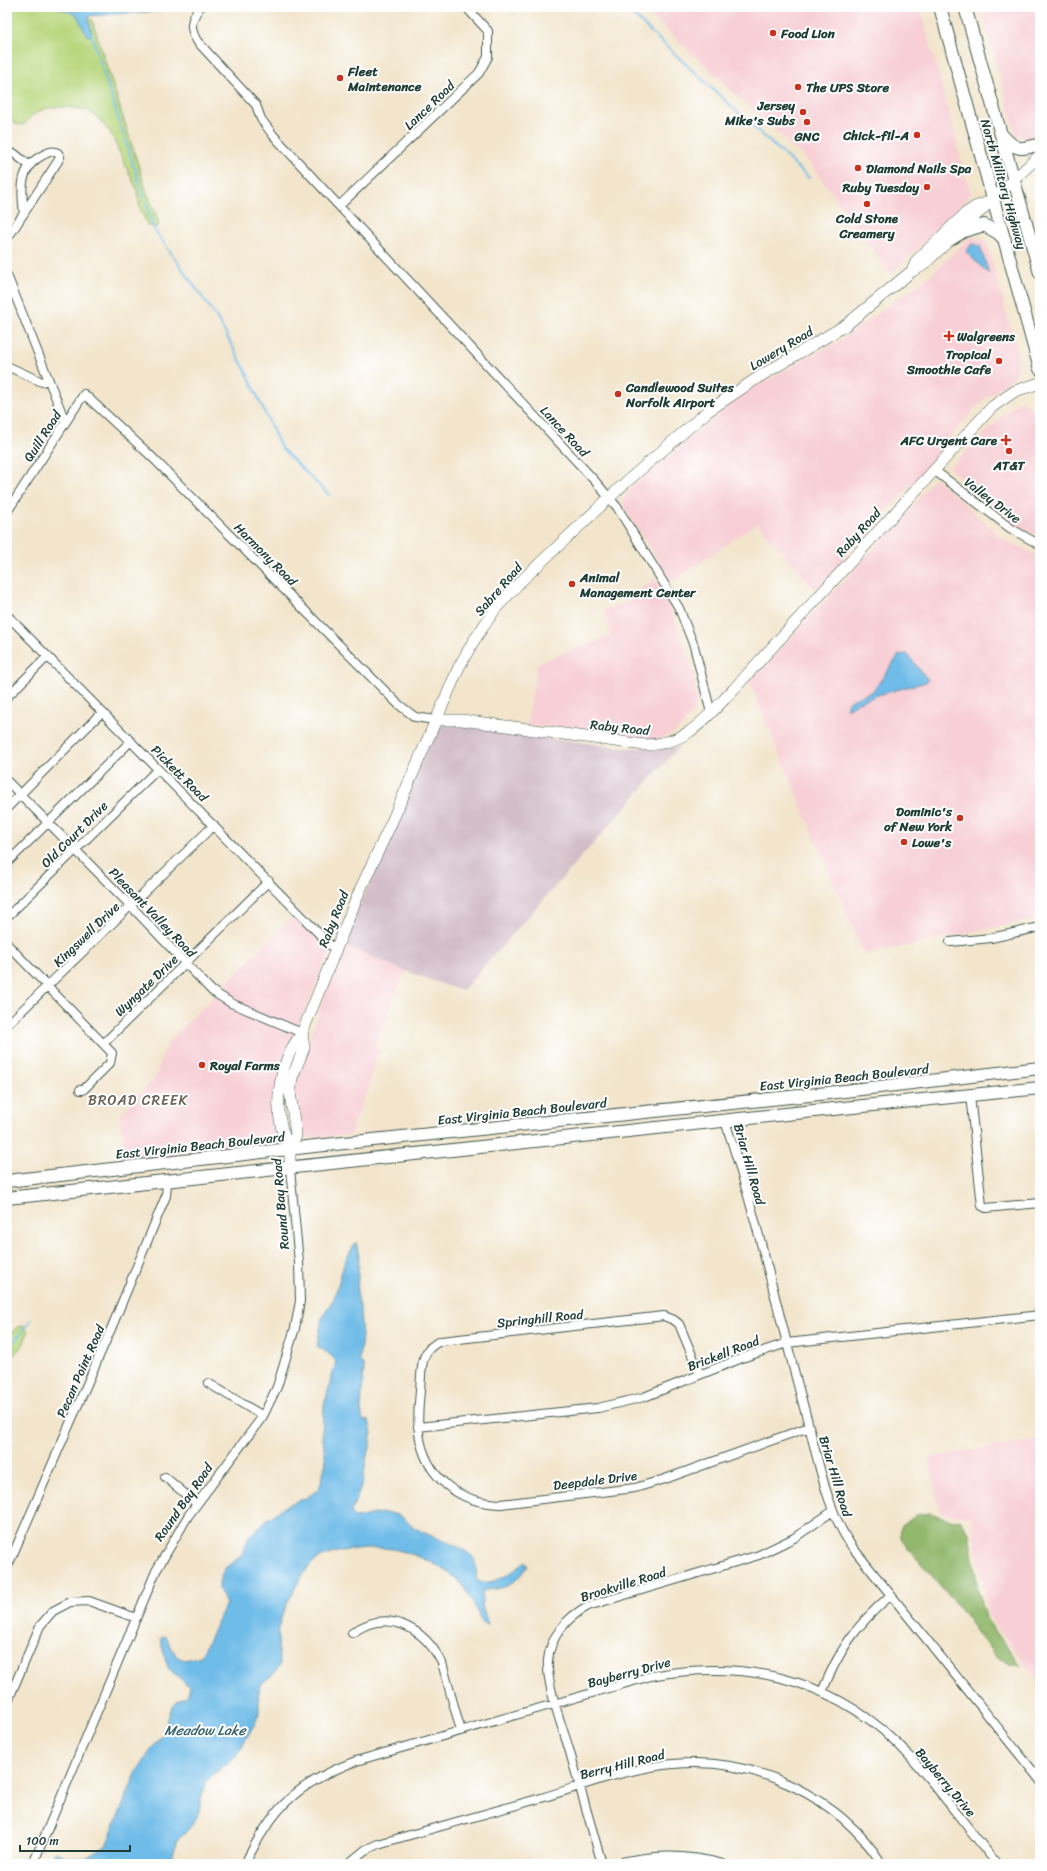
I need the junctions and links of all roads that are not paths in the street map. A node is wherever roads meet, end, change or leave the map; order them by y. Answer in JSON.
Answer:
{"nodes":[{"id":1,"x":200,"y":7,"type":"edge"},
{"id":2,"x":466,"y":7,"type":"edge"},
{"id":3,"x":940,"y":7,"type":"edge"},
{"id":4,"x":965,"y":7,"type":"edge"},
{"id":5,"x":1001,"y":134,"type":"junction"},
{"id":6,"x":1040,"y":144,"type":"edge"},
{"id":7,"x":7,"y":151,"type":"edge"},
{"id":8,"x":1040,"y":155,"type":"edge"},
{"id":9,"x":30,"y":166,"type":"junction"},
{"id":10,"x":1014,"y":181,"type":"junction"},
{"id":11,"x":994,"y":200,"type":"junction"},
{"id":12,"x":339,"y":206,"type":"junction"},
{"id":13,"x":24,"y":213,"type":"junction"},
{"id":14,"x":7,"y":239,"type":"edge"},
{"id":15,"x":951,"y":239,"type":"junction"},
{"id":16,"x":1005,"y":240,"type":"junction"},
{"id":17,"x":912,"y":271,"type":"junction"},
{"id":18,"x":1040,"y":273,"type":"edge"},
{"id":19,"x":7,"y":275,"type":"edge"},
{"id":20,"x":7,"y":366,"type":"edge"},
{"id":21,"x":1040,"y":369,"type":"edge"},
{"id":22,"x":49,"y":380,"type":"junction"},
{"id":23,"x":1040,"y":383,"type":"edge"},
{"id":24,"x":84,"y":394,"type":"joint"},
{"id":25,"x":65,"y":421,"type":"junction"},
{"id":26,"x":934,"y":470,"type":"junction"},
{"id":27,"x":609,"y":497,"type":"junction"},
{"id":28,"x":7,"y":512,"type":"edge"},
{"id":29,"x":1040,"y":545,"type":"edge"},
{"id":30,"x":7,"y":615,"type":"edge"},
{"id":31,"x":48,"y":656,"type":"junction"},
{"id":32,"x":7,"y":697,"type":"edge"},
{"id":33,"x":102,"y":712,"type":"junction"},
{"id":34,"x":711,"y":713,"type":"junction"},
{"id":35,"x":435,"y":720,"type":"junction"},
{"id":36,"x":130,"y":741,"type":"junction"},
{"id":37,"x":158,"y":769,"type":"junction"},
{"id":38,"x":7,"y":781,"type":"edge"},
{"id":39,"x":20,"y":794,"type":"junction"},
{"id":40,"x":7,"y":808,"type":"edge"},
{"id":41,"x":48,"y":823,"type":"junction"},
{"id":42,"x":214,"y":825,"type":"junction"},
{"id":43,"x":76,"y":850,"type":"junction"},
{"id":44,"x":7,"y":863,"type":"edge"},
{"id":45,"x":269,"y":881,"type":"junction"},
{"id":46,"x":132,"y":906,"type":"junction"},
{"id":47,"x":7,"y":917,"type":"edge"},
{"id":48,"x":1040,"y":927,"type":"edge"},
{"id":49,"x":950,"y":942,"type":"dead end"},
{"id":50,"x":7,"y":944,"type":"edge"},
{"id":51,"x":335,"y":950,"type":"junction"},
{"id":52,"x":186,"y":962,"type":"junction"},
{"id":53,"x":48,"y":987,"type":"junction"},
{"id":54,"x":7,"y":1025,"type":"edge"},
{"id":55,"x":302,"y":1033,"type":"junction"},
{"id":56,"x":104,"y":1043,"type":"junction"},
{"id":57,"x":1040,"y":1061,"type":"edge"},
{"id":58,"x":1040,"y":1068,"type":"edge"},
{"id":59,"x":1000,"y":1073,"type":"junction"},
{"id":60,"x":1040,"y":1088,"type":"edge"},
{"id":61,"x":80,"y":1090,"type":"dead end"},
{"id":62,"x":970,"y":1095,"type":"junction"},
{"id":63,"x":725,"y":1120,"type":"junction"},
{"id":64,"x":290,"y":1149,"type":"junction"},
{"id":65,"x":290,"y":1169,"type":"junction"},
{"id":66,"x":7,"y":1181,"type":"edge"},
{"id":67,"x":167,"y":1182,"type":"junction"},
{"id":68,"x":7,"y":1198,"type":"edge"},
{"id":69,"x":1040,"y":1203,"type":"edge"},
{"id":70,"x":1040,"y":1316,"type":"edge"},
{"id":71,"x":787,"y":1343,"type":"junction"},
{"id":72,"x":700,"y":1374,"type":"junction"},
{"id":73,"x":208,"y":1383,"type":"dead end"},
{"id":74,"x":263,"y":1416,"type":"junction"},
{"id":75,"x":418,"y":1427,"type":"junction"},
{"id":76,"x":810,"y":1427,"type":"junction"},
{"id":77,"x":165,"y":1477,"type":"dead end"},
{"id":78,"x":197,"y":1504,"type":"junction"},
{"id":79,"x":833,"y":1511,"type":"junction"},
{"id":80,"x":7,"y":1568,"type":"edge"},
{"id":81,"x":891,"y":1595,"type":"junction"},
{"id":82,"x":136,"y":1618,"type":"junction"},
{"id":83,"x":352,"y":1633,"type":"dead end"},
{"id":84,"x":822,"y":1692,"type":"junction"},
{"id":85,"x":8,"y":1699,"type":"edge"},
{"id":86,"x":556,"y":1704,"type":"junction"},
{"id":87,"x":461,"y":1732,"type":"junction"},
{"id":88,"x":1040,"y":1780,"type":"edge"},
{"id":89,"x":579,"y":1787,"type":"junction"},
{"id":90,"x":33,"y":1864,"type":"edge"},
{"id":91,"x":245,"y":1864,"type":"edge"},
{"id":92,"x":348,"y":1864,"type":"edge"},
{"id":93,"x":602,"y":1864,"type":"edge"},
{"id":94,"x":614,"y":1864,"type":"edge"},
{"id":95,"x":723,"y":1864,"type":"edge"},
{"id":96,"x":882,"y":1864,"type":"edge"},
{"id":97,"x":998,"y":1864,"type":"edge"}],
"edges":[{"from":1,"to":12,"type":"street","name":"Lance Road"},
{"from":2,"to":12,"type":"street","name":"Lance Road"},
{"from":3,"to":11,"type":"main road","name":"North Military Highway"},
{"from":4,"to":5,"type":"main road","name":"North Military Highway"},
{"from":5,"to":6,"type":"main road"},
{"from":5,"to":10,"type":"main road","name":"North Military Highway"},
{"from":7,"to":9,"type":"street"},
{"from":8,"to":10,"type":"street","name":"Lowery Road"},
{"from":9,"to":13,"type":"street"},
{"from":9,"to":13,"type":"street"},
{"from":10,"to":11,"type":"street","name":"Lowery Road"},
{"from":10,"to":18,"type":"main road","name":"North Military Highway"},
{"from":11,"to":15,"type":"street","name":"Lowery Road"},
{"from":11,"to":16,"type":"main road","name":"North Military Highway"},
{"from":11,"to":17,"type":"street","name":"Lowery Road"},
{"from":12,"to":27,"type":"street","name":"Lance Road"},
{"from":13,"to":14,"type":"street"},
{"from":15,"to":16,"type":"main road"},
{"from":15,"to":17,"type":"street","name":"Lowery Road"},
{"from":16,"to":21,"type":"main road","name":"North Military Highway"},
{"from":17,"to":27,"type":"street","name":"Lowery Road"},
{"from":19,"to":22,"type":"street"},
{"from":20,"to":22,"type":"street"},
{"from":22,"to":25,"type":"street"},
{"from":23,"to":26,"type":"street","name":"Raby Road"},
{"from":24,"to":25,"type":"street","name":"Quill Road"},
{"from":24,"to":35,"type":"street","name":"Harmony Road"},
{"from":25,"to":28,"type":"street","name":"Quill Road"},
{"from":26,"to":29,"type":"street","name":"Valley Drive"},
{"from":26,"to":34,"type":"street","name":"Raby Road"},
{"from":27,"to":34,"type":"street","name":"Lance Road"},
{"from":27,"to":35,"type":"street","name":"Sabre Road"},
{"from":30,"to":31,"type":"street","name":"Pickett Road"},
{"from":31,"to":32,"type":"street"},
{"from":31,"to":33,"type":"street","name":"Pickett Road"},
{"from":33,"to":36,"type":"street","name":"Pickett Road"},
{"from":33,"to":39,"type":"street"},
{"from":34,"to":35,"type":"street","name":"Raby Road"},
{"from":35,"to":51,"type":"street","name":"Raby Road"},
{"from":36,"to":37,"type":"street","name":"Pickett Road"},
{"from":36,"to":41,"type":"street","name":"Old Court Drive"},
{"from":37,"to":42,"type":"street","name":"Pickett Road"},
{"from":37,"to":43,"type":"street","name":"Old Court Drive"},
{"from":38,"to":39,"type":"street","name":"Pleasant Valley Road"},
{"from":39,"to":40,"type":"street"},
{"from":39,"to":41,"type":"street","name":"Pleasant Valley Road"},
{"from":41,"to":43,"type":"street","name":"Pleasant Valley Road"},
{"from":41,"to":44,"type":"street","name":"Old Court Drive"},
{"from":42,"to":45,"type":"street","name":"Pickett Road"},
{"from":42,"to":46,"type":"street","name":"Kingswell Drive"},
{"from":43,"to":46,"type":"street","name":"Pleasant Valley Road"},
{"from":43,"to":47,"type":"street","name":"Old Court Drive"},
{"from":45,"to":51,"type":"street","name":"Pickett Road"},
{"from":45,"to":52,"type":"street","name":"Wyngate Drive"},
{"from":46,"to":52,"type":"street","name":"Pleasant Valley Road"},
{"from":46,"to":53,"type":"street","name":"Kingswell Drive"},
{"from":48,"to":49,"type":"street"},
{"from":50,"to":53,"type":"street"},
{"from":51,"to":55,"type":"street","name":"Raby Road"},
{"from":52,"to":55,"type":"street","name":"Pleasant Valley Road"},
{"from":52,"to":56,"type":"street","name":"Wyngate Drive"},
{"from":53,"to":54,"type":"street","name":"Kingswell Drive"},
{"from":53,"to":56,"type":"street"},
{"from":55,"to":64,"type":"street","name":"Raby Road"},
{"from":56,"to":61,"type":"street"},
{"from":57,"to":59,"type":"main road"},
{"from":58,"to":59,"type":"main road","name":"East Virginia Beach Boulevard"},
{"from":59,"to":64,"type":"main road","name":"East Virginia Beach Boulevard"},
{"from":60,"to":62,"type":"main road"},
{"from":62,"to":63,"type":"main road"},
{"from":62,"to":69,"type":"street"},
{"from":63,"to":65,"type":"main road"},
{"from":63,"to":71,"type":"street","name":"Briar Hill Road"},
{"from":64,"to":65,"type":"street","name":"Round Bay Road"},
{"from":64,"to":66,"type":"main road","name":"East Virginia Beach Boulevard"},
{"from":65,"to":67,"type":"main road"},
{"from":65,"to":74,"type":"street","name":"Round Bay Road"},
{"from":67,"to":68,"type":"main road"},
{"from":67,"to":80,"type":"street","name":"Pecan Point Road"},
{"from":70,"to":71,"type":"street","name":"Brickell Road"},
{"from":71,"to":72,"type":"street","name":"Brickell Road"},
{"from":71,"to":76,"type":"street","name":"Briar Hill Road"},
{"from":72,"to":75,"type":"street","name":"Brickell Road"},
{"from":72,"to":75,"type":"street","name":"Springhill Road"},
{"from":73,"to":74,"type":"street"},
{"from":74,"to":78,"type":"street","name":"Round Bay Road"},
{"from":75,"to":76,"type":"street","name":"Deepdale Drive"},
{"from":76,"to":79,"type":"street","name":"Briar Hill Road"},
{"from":77,"to":78,"type":"street"},
{"from":78,"to":82,"type":"street","name":"Round Bay Road"},
{"from":79,"to":81,"type":"street","name":"Briar Hill Road"},
{"from":79,"to":86,"type":"street","name":"Brookville Road"},
{"from":81,"to":84,"type":"street"},
{"from":81,"to":88,"type":"street","name":"Briar Hill Road"},
{"from":82,"to":85,"type":"street"},
{"from":82,"to":90,"type":"street","name":"Round Bay Road"},
{"from":83,"to":87,"type":"street"},
{"from":84,"to":86,"type":"street","name":"Bayberry Drive"},
{"from":84,"to":97,"type":"street","name":"Bayberry Drive"},
{"from":86,"to":87,"type":"street","name":"Bayberry Drive"},
{"from":86,"to":89,"type":"street","name":"Brookville Road"},
{"from":87,"to":91,"type":"street","name":"Bayberry Drive"},
{"from":89,"to":92,"type":"street","name":"Berry Hill Road"},
{"from":89,"to":93,"type":"street","name":"Brookville Road"},
{"from":89,"to":96,"type":"street","name":"Berry Hill Road"},
{"from":94,"to":95,"type":"street"}]}
